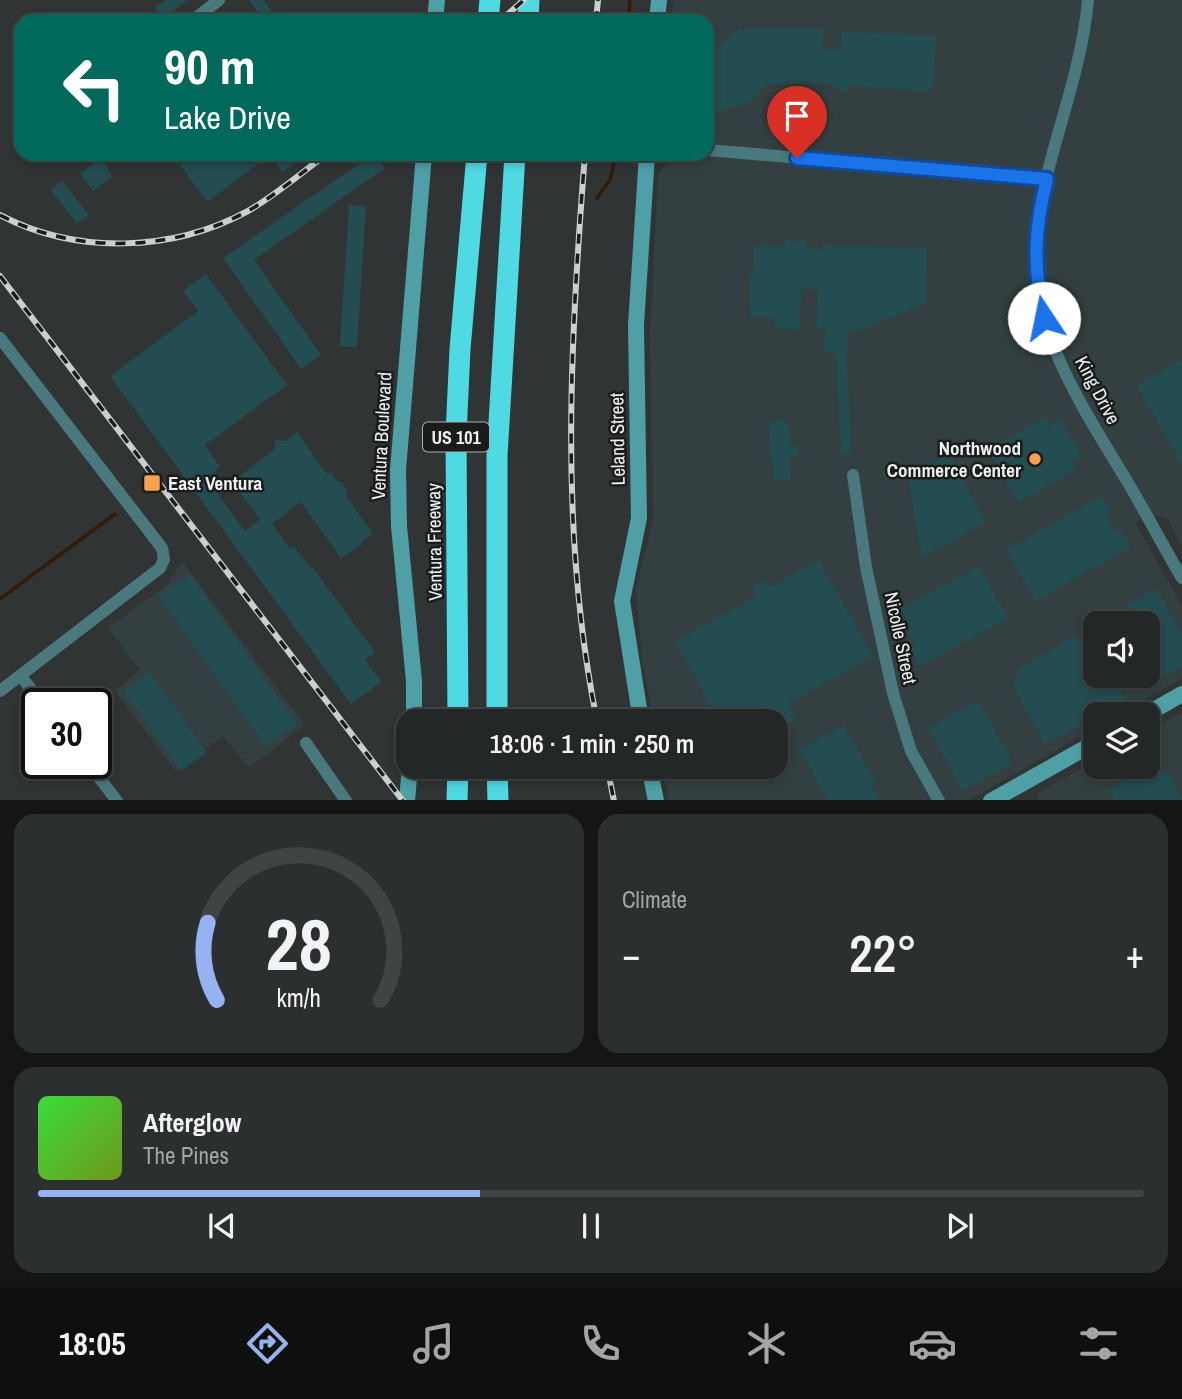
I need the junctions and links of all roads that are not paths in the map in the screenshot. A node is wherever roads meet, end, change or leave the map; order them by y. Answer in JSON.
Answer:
{"nodes":[{"id":1,"x":219,"y":0,"type":"edge"},
{"id":2,"x":1088,"y":0,"type":"edge"},
{"id":3,"x":201,"y":14,"type":"edge"},
{"id":4,"x":714,"y":151,"type":"edge"},
{"id":5,"x":423,"y":161,"type":"edge"},
{"id":6,"x":476,"y":161,"type":"edge"},
{"id":7,"x":515,"y":161,"type":"edge"},
{"id":8,"x":647,"y":161,"type":"edge"},
{"id":9,"x":1047,"y":179,"type":"junction"},
{"id":10,"x":0,"y":338,"type":"edge"},
{"id":11,"x":12,"y":353,"type":"junction"},
{"id":12,"x":0,"y":362,"type":"edge"},
{"id":13,"x":853,"y":475,"type":"dead end"},
{"id":14,"x":1182,"y":578,"type":"edge"},
{"id":15,"x":21,"y":676,"type":"junction"},
{"id":16,"x":30,"y":688,"type":"edge"},
{"id":17,"x":0,"y":691,"type":"edge"},
{"id":18,"x":1182,"y":694,"type":"edge"},
{"id":19,"x":1160,"y":707,"type":"edge"},
{"id":20,"x":414,"y":709,"type":"edge"},
{"id":21,"x":458,"y":709,"type":"edge"},
{"id":22,"x":497,"y":709,"type":"edge"},
{"id":23,"x":639,"y":709,"type":"edge"},
{"id":24,"x":306,"y":743,"type":"dead end"},
{"id":25,"x":1083,"y":749,"type":"edge"},
{"id":26,"x":101,"y":779,"type":"edge"},
{"id":27,"x":409,"y":779,"type":"edge"},
{"id":28,"x":458,"y":779,"type":"edge"},
{"id":29,"x":498,"y":779,"type":"edge"},
{"id":30,"x":652,"y":779,"type":"edge"},
{"id":31,"x":117,"y":800,"type":"edge"},
{"id":32,"x":346,"y":800,"type":"edge"},
{"id":33,"x":407,"y":800,"type":"edge"},
{"id":34,"x":457,"y":800,"type":"edge"},
{"id":35,"x":498,"y":800,"type":"edge"},
{"id":36,"x":656,"y":800,"type":"edge"},
{"id":37,"x":939,"y":800,"type":"edge"},
{"id":38,"x":991,"y":800,"type":"edge"}],
"edges":[{"from":1,"to":3,"type":"street"},
{"from":2,"to":9,"type":"street","name":"King Drive"},
{"from":4,"to":9,"type":"street"},
{"from":5,"to":20,"type":"street","name":"Ventura Boulevard"},
{"from":6,"to":21,"type":"highway","name":"Ventura Freeway","number":"US 101"},
{"from":7,"to":22,"type":"highway","number":"US 101"},
{"from":8,"to":23,"type":"street","name":"Leland Street"},
{"from":9,"to":14,"type":"street","name":"King Drive"},
{"from":10,"to":11,"type":"street"},
{"from":11,"to":12,"type":"street"},
{"from":11,"to":15,"type":"street"},
{"from":13,"to":37,"type":"street","name":"Nicolle Street"},
{"from":15,"to":16,"type":"street"},
{"from":15,"to":17,"type":"street"},
{"from":18,"to":19,"type":"street"},
{"from":24,"to":32,"type":"street"},
{"from":25,"to":38,"type":"street"},
{"from":26,"to":31,"type":"street"},
{"from":27,"to":33,"type":"street"},
{"from":28,"to":34,"type":"highway"},
{"from":29,"to":35,"type":"highway"},
{"from":30,"to":36,"type":"street"}]}
